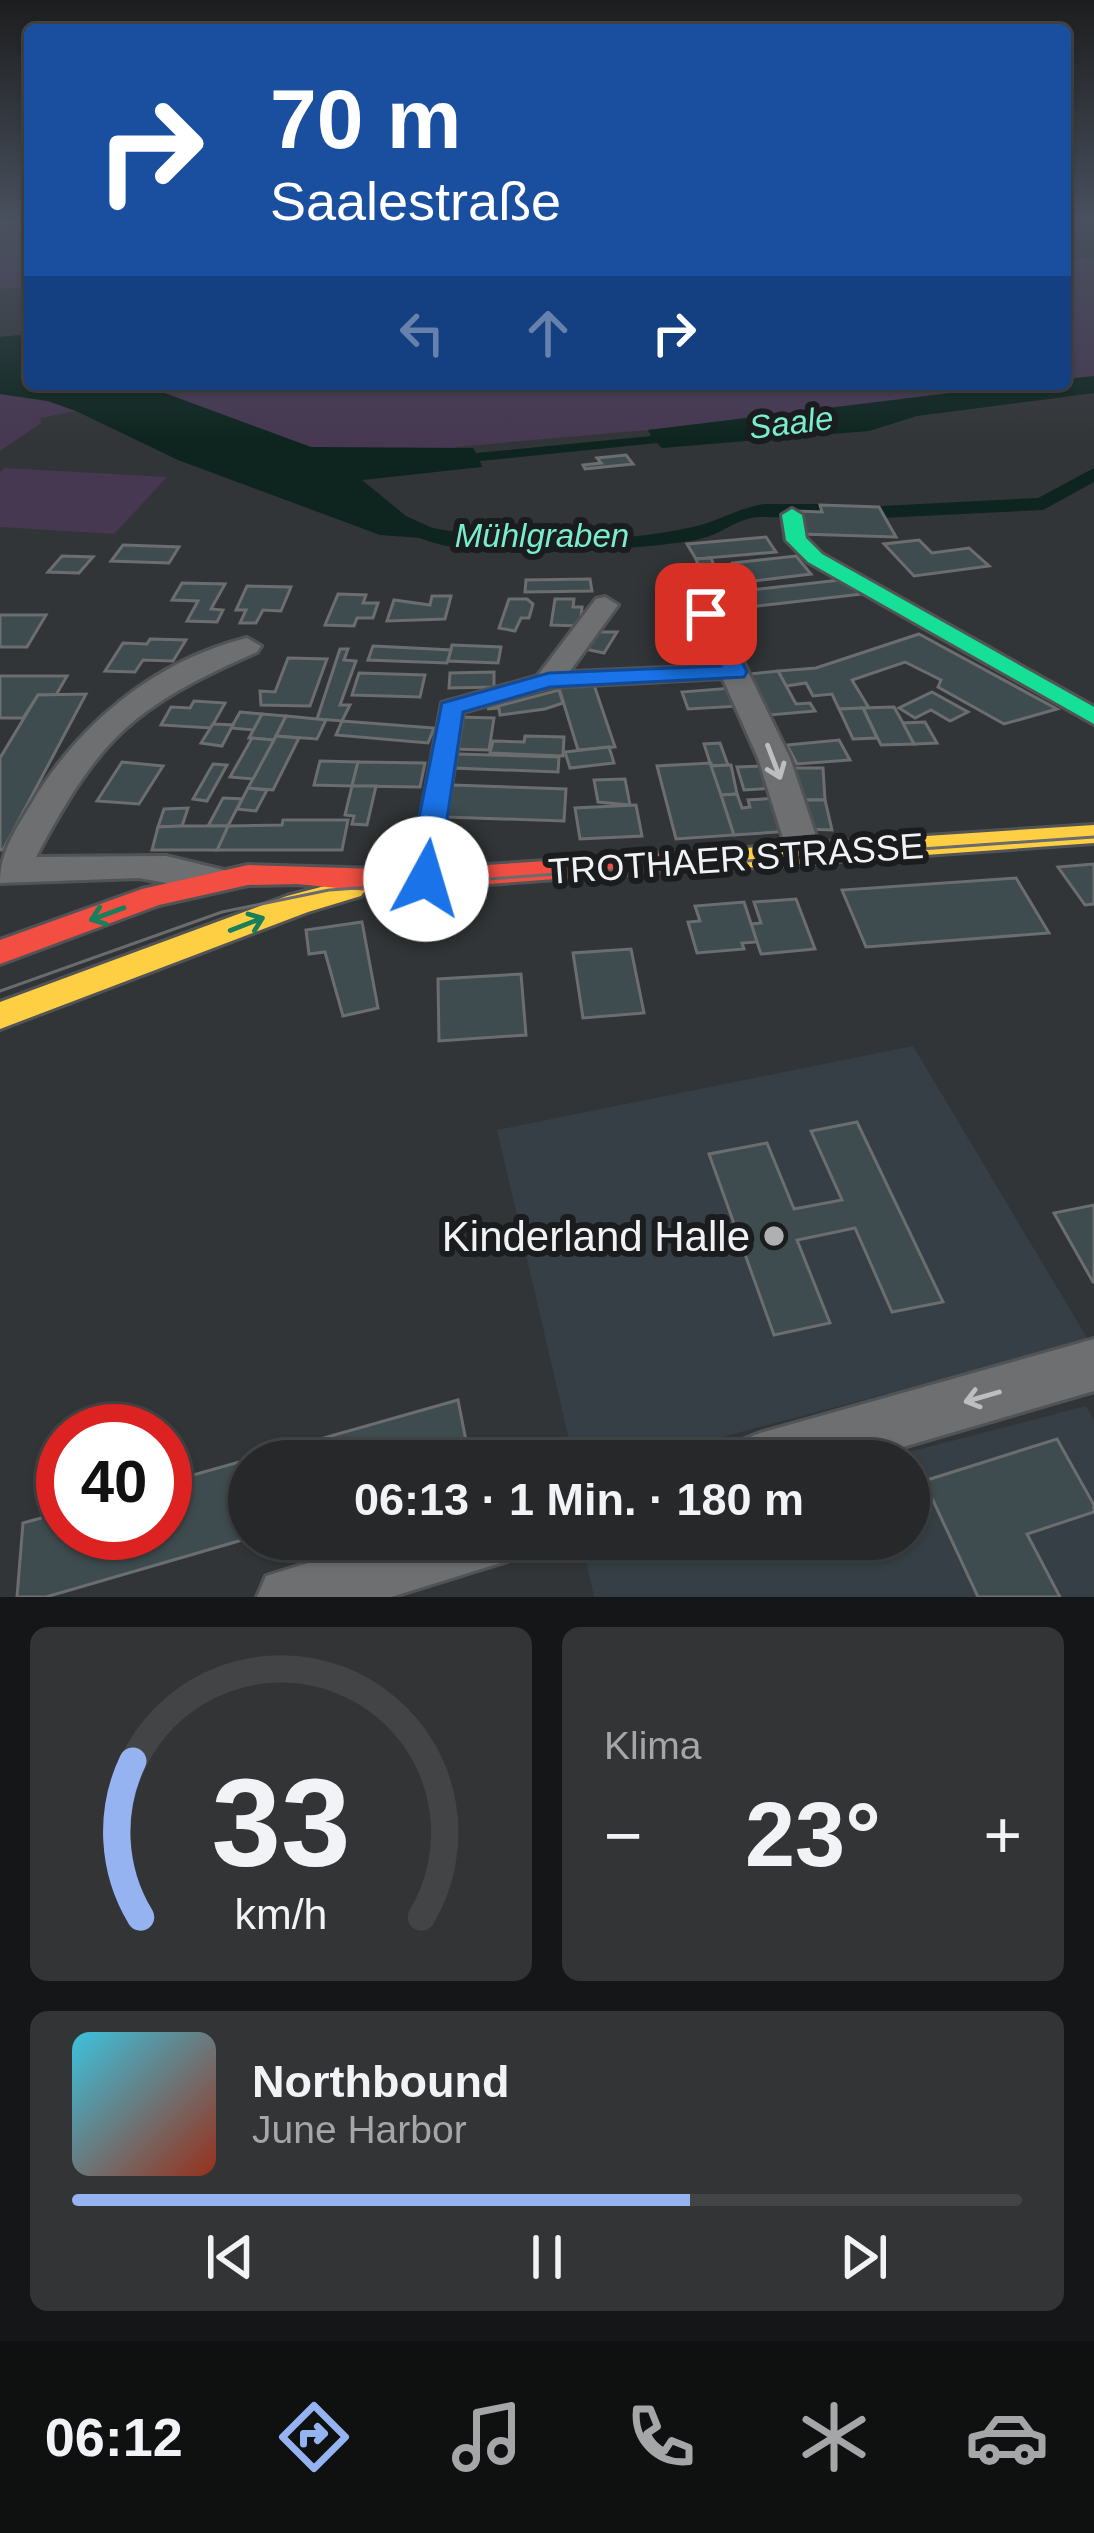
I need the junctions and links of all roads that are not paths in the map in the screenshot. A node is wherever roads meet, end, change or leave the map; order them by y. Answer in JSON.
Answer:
{"nodes":[{"id":1,"x":792,"y":515,"type":"dead end"},
{"id":2,"x":605,"y":605,"type":"dead end"},
{"id":3,"x":706,"y":614,"type":"dead end"},
{"id":4,"x":248,"y":646,"type":"dead end"},
{"id":5,"x":736,"y":672,"type":"junction"},
{"id":6,"x":549,"y":680,"type":"junction"},
{"id":7,"x":1094,"y":717,"type":"edge"},
{"id":8,"x":1094,"y":834,"type":"edge"},
{"id":9,"x":806,"y":854,"type":"junction"},
{"id":10,"x":5,"y":870,"type":"edge"},
{"id":11,"x":426,"y":879,"type":"junction"},
{"id":12,"x":214,"y":880,"type":"junction"},
{"id":13,"x":377,"y":882,"type":"junction"},
{"id":14,"x":0,"y":952,"type":"edge"},
{"id":15,"x":0,"y":1016,"type":"edge"},
{"id":16,"x":1094,"y":1365,"type":"edge"},
{"id":17,"x":833,"y":1440,"type":"edge"},
{"id":18,"x":416,"y":1560,"type":"edge"},
{"id":19,"x":287,"y":1597,"type":"edge"}],
"edges":[{"from":1,"to":7,"type":"main road"},
{"from":2,"to":6,"type":"street"},
{"from":3,"to":5,"type":"street"},
{"from":4,"to":10,"type":"street","name":"TROTHAER STRASSE"},
{"from":5,"to":6,"type":"main road"},
{"from":5,"to":9,"type":"street","one_way":true},
{"from":6,"to":11,"type":"main road"},
{"from":8,"to":9,"type":"main road","name":"TROTHAER STRASSE"},
{"from":9,"to":11,"type":"main road","name":"TROTHAER STRASSE"},
{"from":10,"to":12,"type":"street","name":"TROTHAER STRASSE"},
{"from":11,"to":13,"type":"main road","name":"TROTHAER STRASSE"},
{"from":12,"to":13,"type":"main road","name":"TROTHAER STRASSE"},
{"from":12,"to":14,"type":"main road","name":"TROTHAER STRASSE","one_way":true},
{"from":15,"to":13,"type":"main road","name":"TROTHAER STRASSE","one_way":true},
{"from":16,"to":17,"type":"street","one_way":true},
{"from":18,"to":19,"type":"street"}]}
